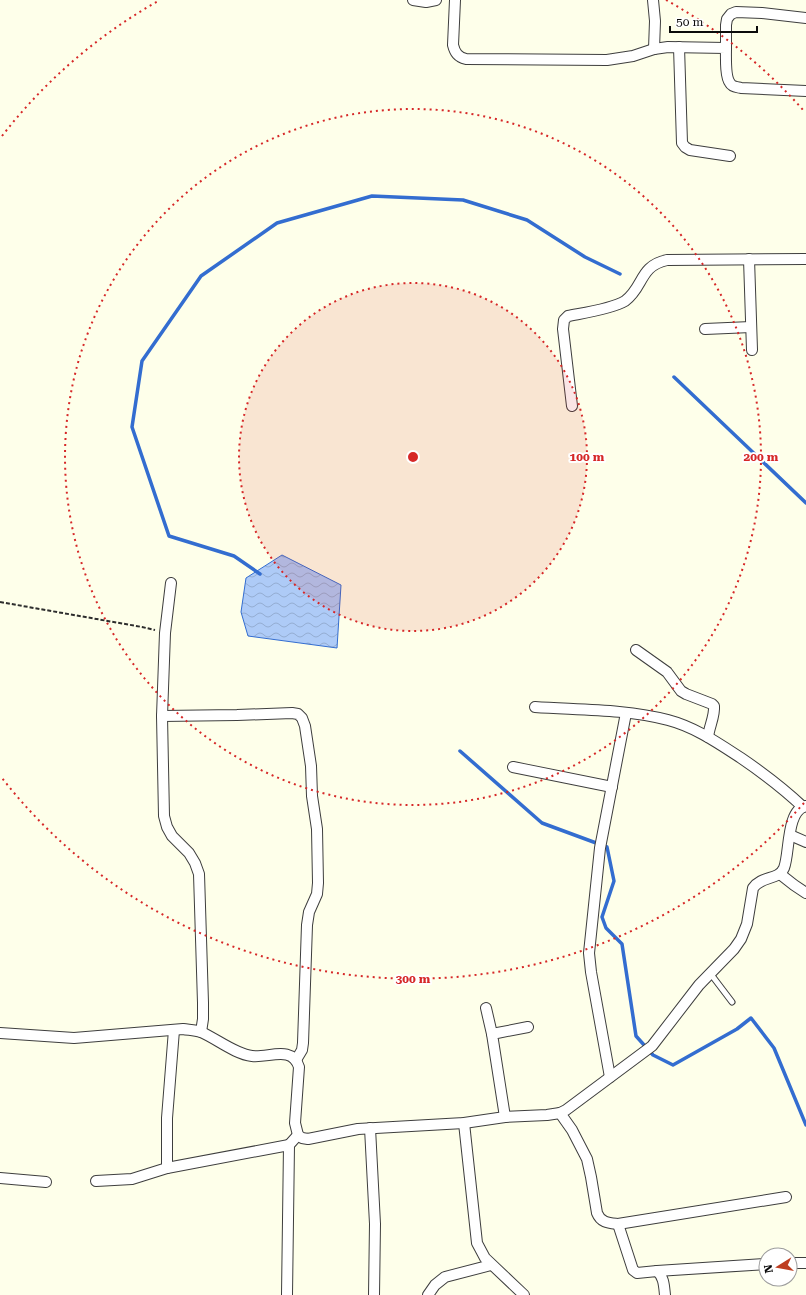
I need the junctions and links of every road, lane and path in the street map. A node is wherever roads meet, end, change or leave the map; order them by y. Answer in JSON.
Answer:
{"nodes":[{"id":1,"x":413,"y":0,"type":"edge"},
{"id":2,"x":436,"y":0,"type":"edge"},
{"id":3,"x":455,"y":0,"type":"edge"},
{"id":4,"x":652,"y":0,"type":"edge"},
{"id":5,"x":806,"y":18,"type":"edge"},
{"id":6,"x":679,"y":47,"type":"junction"},
{"id":7,"x":726,"y":48,"type":"junction"},
{"id":8,"x":654,"y":49,"type":"junction"},
{"id":9,"x":806,"y":91,"type":"edge"},
{"id":10,"x":730,"y":156,"type":"dead end"},
{"id":11,"x":749,"y":259,"type":"junction"},
{"id":12,"x":806,"y":259,"type":"edge"},
{"id":13,"x":751,"y":327,"type":"junction"},
{"id":14,"x":705,"y":329,"type":"dead end"},
{"id":15,"x":752,"y":350,"type":"dead end"},
{"id":16,"x":572,"y":406,"type":"dead end"},
{"id":17,"x":171,"y":583,"type":"dead end"},
{"id":18,"x":0,"y":602,"type":"edge"},
{"id":19,"x":165,"y":633,"type":"junction"},
{"id":20,"x":636,"y":650,"type":"dead end"},
{"id":21,"x":535,"y":707,"type":"dead end"},
{"id":22,"x":626,"y":713,"type":"junction"},
{"id":23,"x":162,"y":716,"type":"junction"},
{"id":24,"x":708,"y":737,"type":"junction"},
{"id":25,"x":513,"y":767,"type":"dead end"},
{"id":26,"x":612,"y":787,"type":"junction"},
{"id":27,"x":805,"y":807,"type":"edge"},
{"id":28,"x":790,"y":835,"type":"junction"},
{"id":29,"x":806,"y":842,"type":"edge"},
{"id":30,"x":780,"y":874,"type":"junction"},
{"id":31,"x":806,"y":893,"type":"edge"},
{"id":32,"x":710,"y":973,"type":"junction"},
{"id":33,"x":732,"y":1002,"type":"dead end"},
{"id":34,"x":486,"y":1008,"type":"dead end"},
{"id":35,"x":528,"y":1027,"type":"dead end"},
{"id":36,"x":174,"y":1030,"type":"junction"},
{"id":37,"x":201,"y":1032,"type":"junction"},
{"id":38,"x":0,"y":1033,"type":"edge"},
{"id":39,"x":492,"y":1034,"type":"junction"},
{"id":40,"x":296,"y":1060,"type":"junction"},
{"id":41,"x":610,"y":1077,"type":"junction"},
{"id":42,"x":560,"y":1113,"type":"junction"},
{"id":43,"x":505,"y":1117,"type":"junction"},
{"id":44,"x":464,"y":1123,"type":"junction"},
{"id":45,"x":370,"y":1128,"type":"junction"},
{"id":46,"x":298,"y":1135,"type":"junction"},
{"id":47,"x":289,"y":1145,"type":"junction"},
{"id":48,"x":167,"y":1168,"type":"junction"},
{"id":49,"x":0,"y":1178,"type":"edge"},
{"id":50,"x":96,"y":1181,"type":"dead end"},
{"id":51,"x":46,"y":1182,"type":"dead end"},
{"id":52,"x":786,"y":1197,"type":"dead end"},
{"id":53,"x":618,"y":1224,"type":"junction"},
{"id":54,"x":491,"y":1265,"type":"junction"},
{"id":55,"x":758,"y":1265,"type":"edge"},
{"id":56,"x":657,"y":1271,"type":"junction"},
{"id":57,"x":287,"y":1295,"type":"edge"},
{"id":58,"x":374,"y":1295,"type":"edge"},
{"id":59,"x":428,"y":1295,"type":"edge"},
{"id":60,"x":524,"y":1295,"type":"edge"},
{"id":61,"x":665,"y":1295,"type":"edge"}],
"edges":[{"from":1,"to":2,"type":"street"},
{"from":3,"to":8,"type":"street"},
{"from":4,"to":8,"type":"street"},
{"from":5,"to":7,"type":"street"},
{"from":6,"to":7,"type":"street"},
{"from":6,"to":8,"type":"street"},
{"from":6,"to":10,"type":"street"},
{"from":7,"to":9,"type":"street"},
{"from":11,"to":12,"type":"street"},
{"from":11,"to":13,"type":"street"},
{"from":11,"to":16,"type":"street"},
{"from":13,"to":14,"type":"street"},
{"from":13,"to":15,"type":"street"},
{"from":17,"to":19,"type":"street"},
{"from":18,"to":19,"type":"path"},
{"from":19,"to":23,"type":"street"},
{"from":20,"to":24,"type":"street"},
{"from":21,"to":22,"type":"street"},
{"from":22,"to":24,"type":"street"},
{"from":22,"to":26,"type":"street"},
{"from":23,"to":37,"type":"street"},
{"from":23,"to":40,"type":"street"},
{"from":24,"to":27,"type":"street"},
{"from":25,"to":26,"type":"street"},
{"from":26,"to":41,"type":"street"},
{"from":27,"to":28,"type":"street"},
{"from":28,"to":29,"type":"street"},
{"from":28,"to":30,"type":"street"},
{"from":30,"to":31,"type":"street"},
{"from":30,"to":32,"type":"street"},
{"from":32,"to":33,"type":"lane"},
{"from":32,"to":41,"type":"street"},
{"from":34,"to":39,"type":"street"},
{"from":35,"to":39,"type":"street"},
{"from":36,"to":37,"type":"street"},
{"from":36,"to":38,"type":"street"},
{"from":36,"to":48,"type":"street"},
{"from":37,"to":40,"type":"street"},
{"from":39,"to":43,"type":"street"},
{"from":40,"to":46,"type":"street"},
{"from":41,"to":42,"type":"street"},
{"from":42,"to":43,"type":"street"},
{"from":42,"to":53,"type":"street"},
{"from":43,"to":44,"type":"street"},
{"from":44,"to":45,"type":"street"},
{"from":44,"to":54,"type":"street"},
{"from":45,"to":46,"type":"street"},
{"from":45,"to":58,"type":"street"},
{"from":46,"to":47,"type":"street"},
{"from":47,"to":48,"type":"street"},
{"from":47,"to":57,"type":"street"},
{"from":48,"to":50,"type":"street"},
{"from":49,"to":51,"type":"street"},
{"from":52,"to":53,"type":"street"},
{"from":53,"to":56,"type":"street"},
{"from":54,"to":59,"type":"street"},
{"from":54,"to":60,"type":"street"},
{"from":55,"to":56,"type":"street"},
{"from":56,"to":61,"type":"street"}]}
